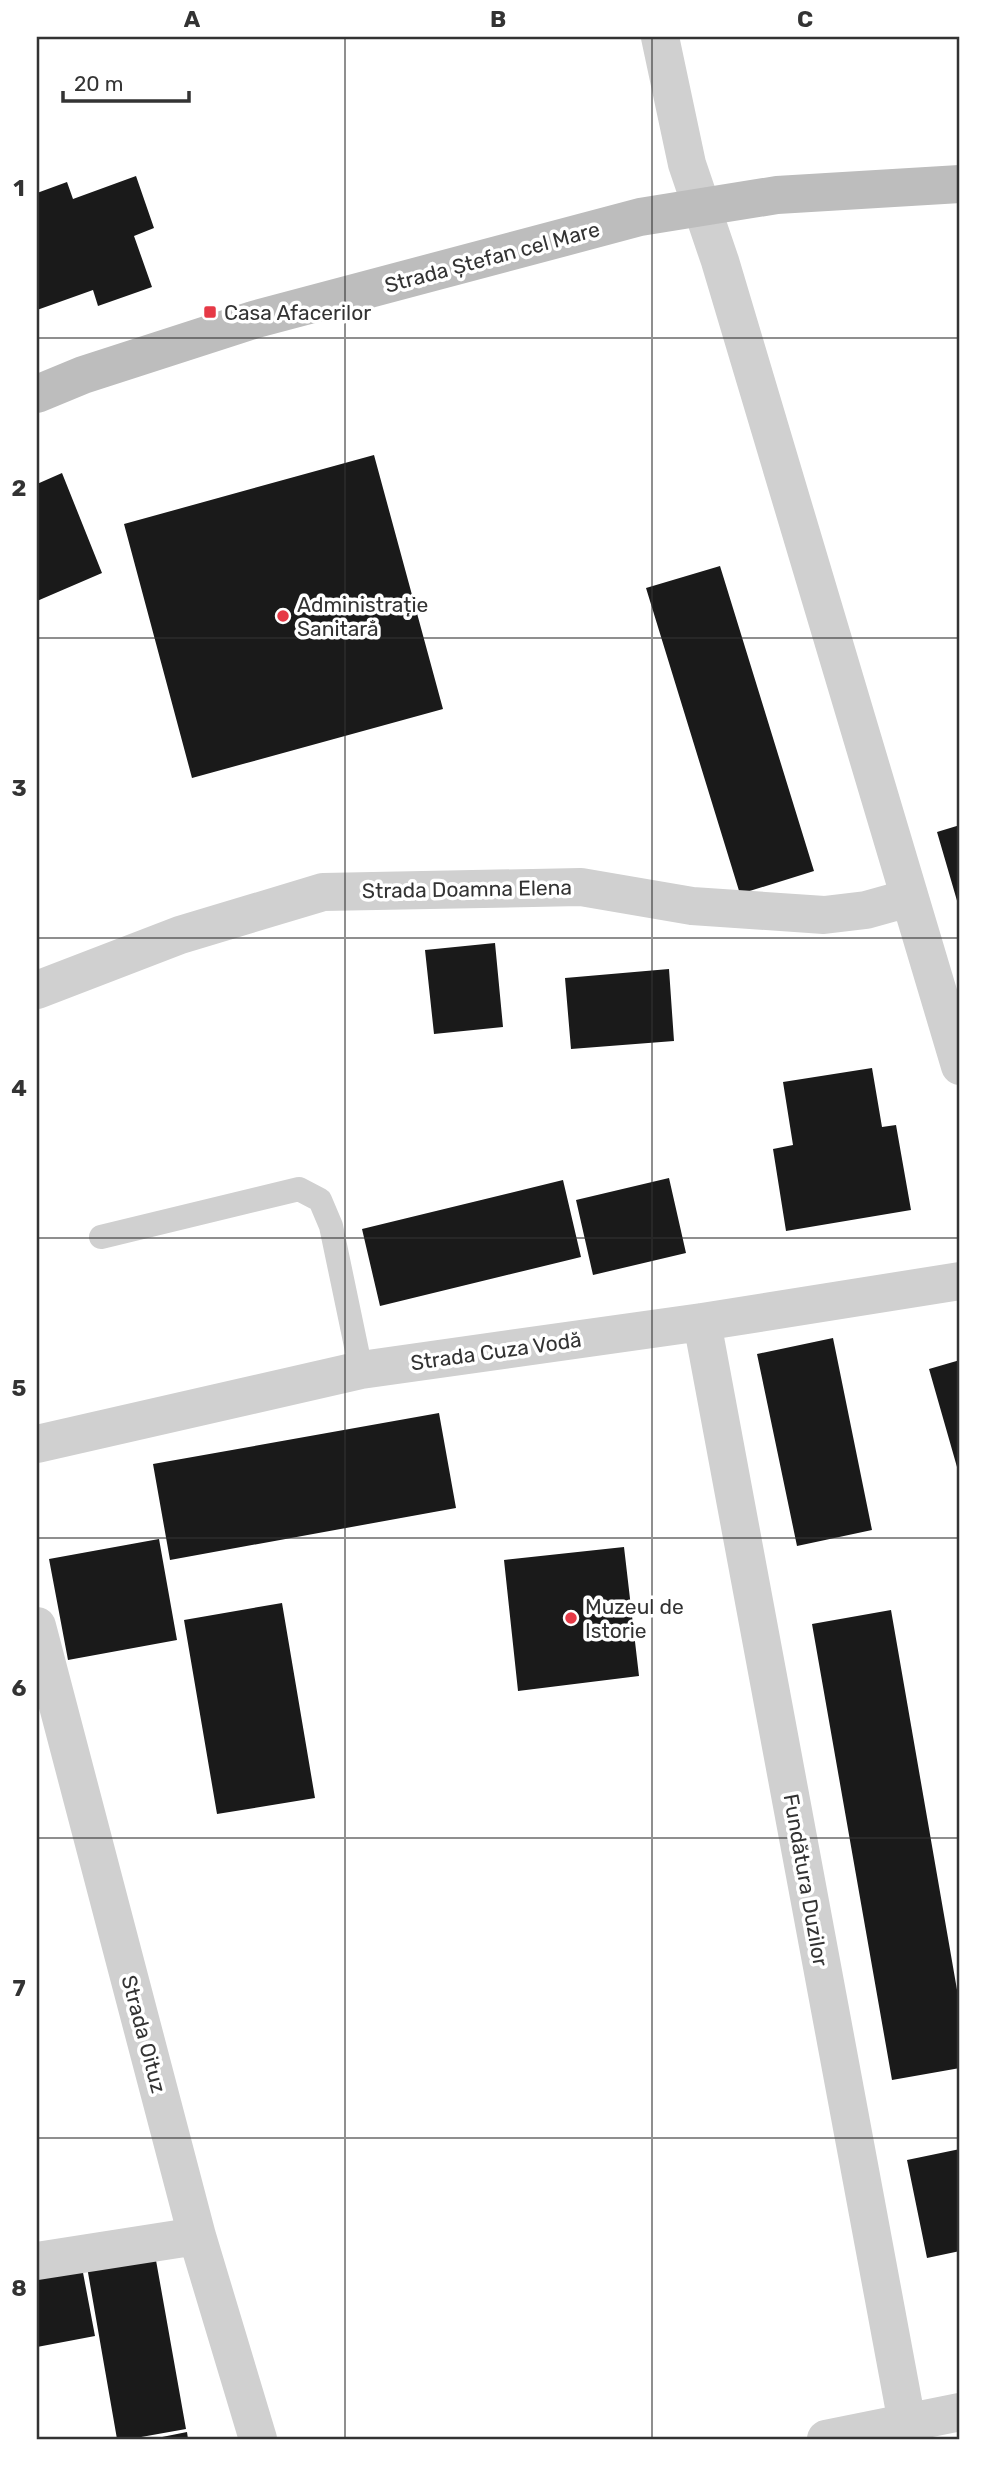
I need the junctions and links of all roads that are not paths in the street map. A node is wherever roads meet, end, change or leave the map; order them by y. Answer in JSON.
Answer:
{"nodes":[{"id":1,"x":660,"y":37,"type":"edge"},
{"id":2,"x":960,"y":184,"type":"edge"},
{"id":3,"x":703,"y":206,"type":"junction"},
{"id":4,"x":37,"y":394,"type":"edge"},
{"id":5,"x":909,"y":898,"type":"junction"},
{"id":6,"x":37,"y":990,"type":"edge"},
{"id":7,"x":960,"y":1066,"type":"edge"},
{"id":8,"x":101,"y":1237,"type":"dead end"},
{"id":9,"x":960,"y":1281,"type":"edge"},
{"id":10,"x":702,"y":1322,"type":"junction"},
{"id":11,"x":361,"y":1370,"type":"junction"},
{"id":12,"x":37,"y":1444,"type":"edge"},
{"id":13,"x":37,"y":1626,"type":"edge"},
{"id":14,"x":197,"y":2235,"type":"junction"},
{"id":15,"x":37,"y":2261,"type":"edge"},
{"id":16,"x":960,"y":2412,"type":"edge"},
{"id":17,"x":908,"y":2431,"type":"edge"},
{"id":18,"x":258,"y":2439,"type":"edge"},
{"id":19,"x":826,"y":2439,"type":"edge"}],
"edges":[{"from":1,"to":3,"type":"street"},
{"from":2,"to":3,"type":"street","name":"Strada Ștefan cel Mare"},
{"from":3,"to":4,"type":"street","name":"Strada Ștefan cel Mare"},
{"from":3,"to":5,"type":"street"},
{"from":5,"to":6,"type":"street","name":"Strada Doamna Elena"},
{"from":5,"to":7,"type":"street"},
{"from":8,"to":11,"type":"lane"},
{"from":9,"to":10,"type":"street","name":"Strada Cuza Vodă"},
{"from":10,"to":11,"type":"street","name":"Strada Cuza Vodă"},
{"from":10,"to":17,"type":"street","name":"Fundătura Duzilor"},
{"from":11,"to":12,"type":"street","name":"Strada Cuza Vodă"},
{"from":13,"to":14,"type":"street","name":"Strada Oituz"},
{"from":14,"to":15,"type":"street"},
{"from":14,"to":18,"type":"street","name":"Strada Oituz"},
{"from":16,"to":17,"type":"street"},
{"from":17,"to":19,"type":"street"}]}
